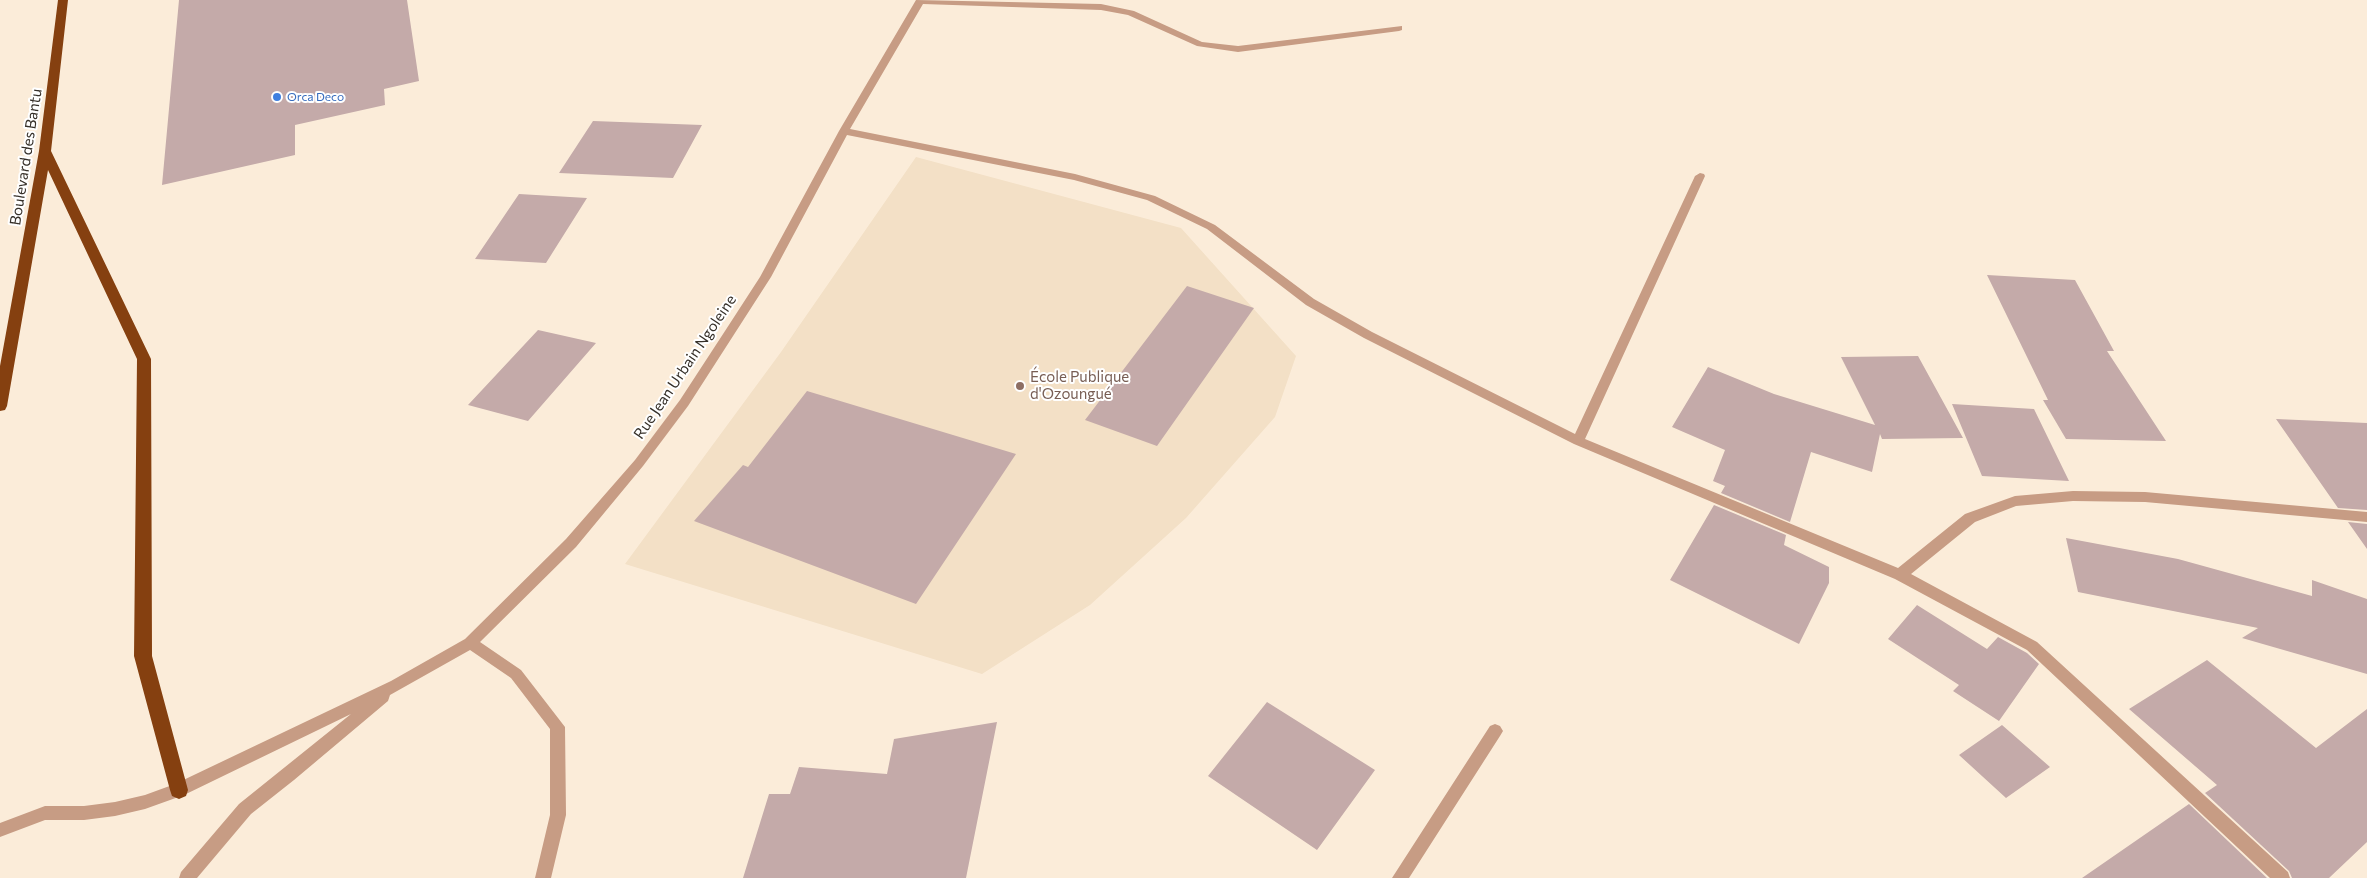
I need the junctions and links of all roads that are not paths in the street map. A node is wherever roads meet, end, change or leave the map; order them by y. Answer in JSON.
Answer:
{"nodes":[{"id":1,"x":63,"y":0,"type":"edge"},
{"id":2,"x":921,"y":0,"type":"edge"},
{"id":3,"x":1399,"y":28,"type":"dead end"},
{"id":4,"x":844,"y":131,"type":"junction"},
{"id":5,"x":45,"y":152,"type":"junction"},
{"id":6,"x":1700,"y":176,"type":"dead end"},
{"id":7,"x":0,"y":406,"type":"edge"},
{"id":8,"x":1578,"y":441,"type":"junction"},
{"id":9,"x":2367,"y":517,"type":"edge"},
{"id":10,"x":1900,"y":575,"type":"junction"},
{"id":11,"x":470,"y":643,"type":"junction"},
{"id":12,"x":396,"y":685,"type":"junction"},
{"id":13,"x":1495,"y":731,"type":"dead end"},
{"id":14,"x":179,"y":790,"type":"junction"},
{"id":15,"x":0,"y":830,"type":"edge"},
{"id":16,"x":187,"y":878,"type":"edge"},
{"id":17,"x":542,"y":878,"type":"edge"},
{"id":18,"x":1400,"y":878,"type":"edge"},
{"id":19,"x":2282,"y":878,"type":"edge"}],
"edges":[{"from":1,"to":5,"type":"highway","name":"Boulevard des Bantu"},
{"from":2,"to":3,"type":"street"},
{"from":2,"to":4,"type":"street","name":"Rue Jean Urbain Ngoleine"},
{"from":4,"to":8,"type":"street"},
{"from":4,"to":11,"type":"street","name":"Rue Jean Urbain Ngoleine"},
{"from":5,"to":7,"type":"highway","name":"Boulevard des Bantu"},
{"from":5,"to":14,"type":"highway"},
{"from":6,"to":8,"type":"street"},
{"from":8,"to":10,"type":"street"},
{"from":9,"to":10,"type":"street"},
{"from":10,"to":19,"type":"street"},
{"from":11,"to":12,"type":"street","name":"Rue Jean Urbain Ngoleine"},
{"from":11,"to":17,"type":"street"},
{"from":12,"to":14,"type":"street"},
{"from":12,"to":16,"type":"street"},
{"from":13,"to":18,"type":"street"},
{"from":14,"to":15,"type":"street"}]}
